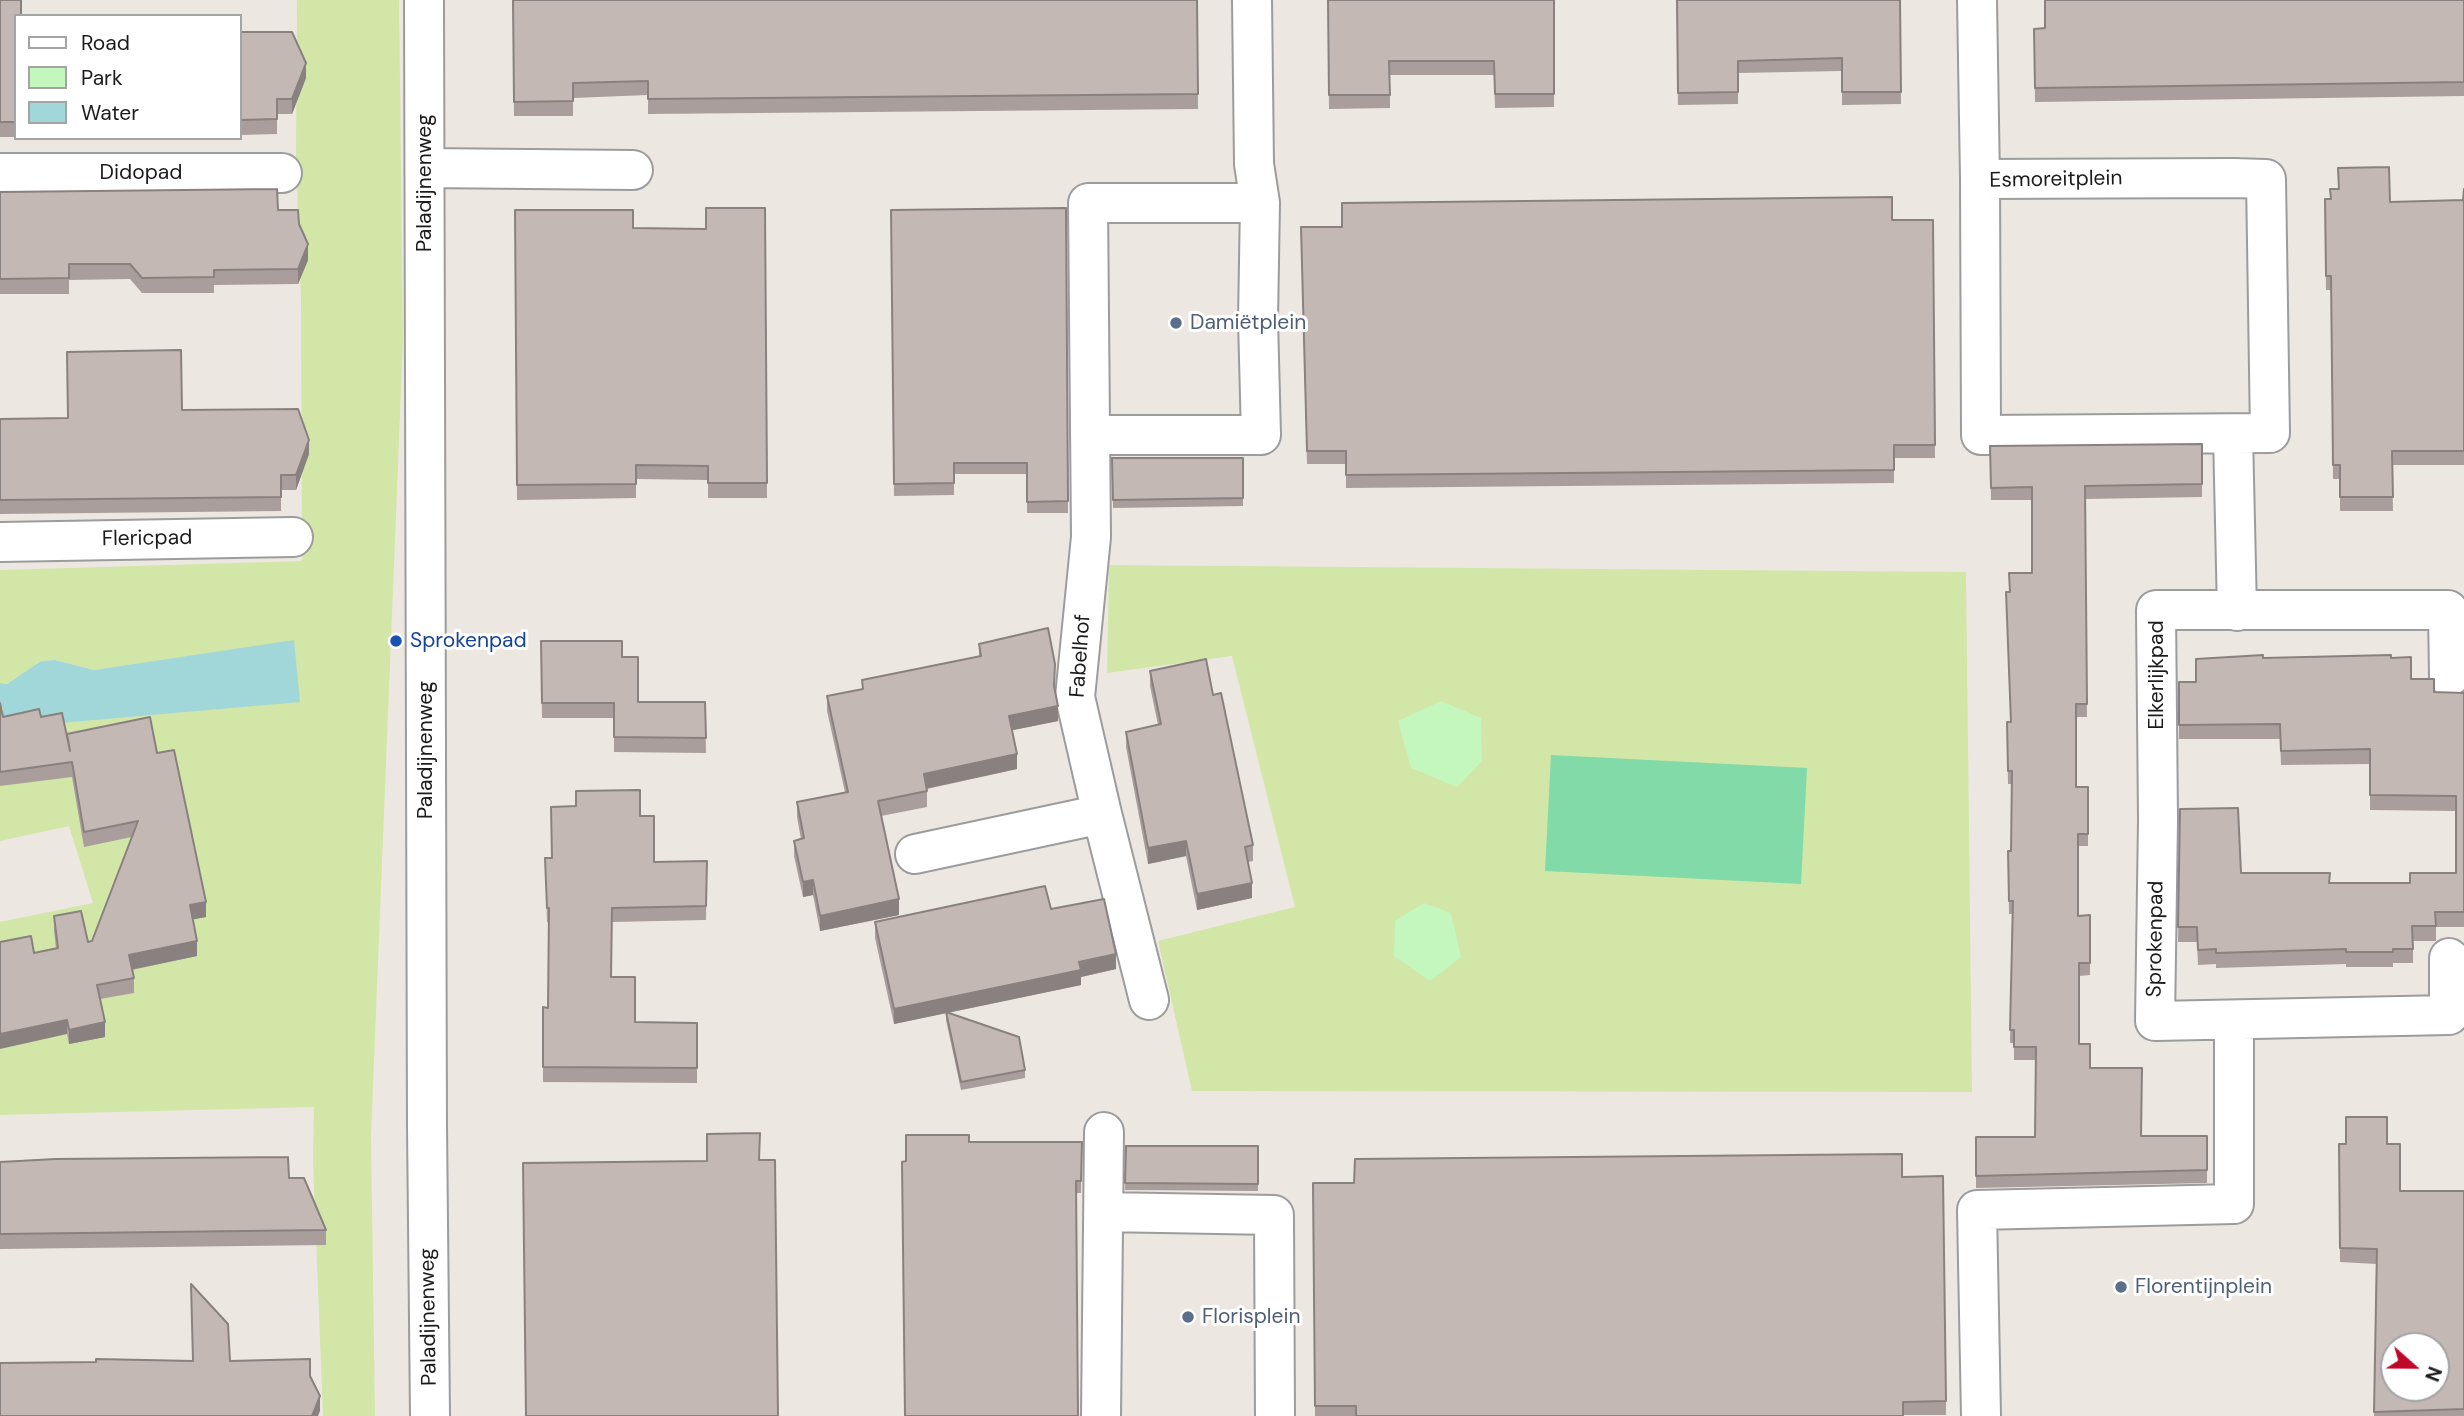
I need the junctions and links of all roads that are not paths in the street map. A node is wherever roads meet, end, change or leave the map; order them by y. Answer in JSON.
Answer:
{"nodes":[{"id":1,"x":424,"y":0,"type":"edge"},
{"id":2,"x":1252,"y":0,"type":"edge"},
{"id":3,"x":1976,"y":0,"type":"edge"},
{"id":4,"x":425,"y":168,"type":"junction"},
{"id":5,"x":633,"y":170,"type":"dead end"},
{"id":6,"x":0,"y":173,"type":"edge"},
{"id":7,"x":282,"y":173,"type":"dead end"},
{"id":8,"x":1980,"y":179,"type":"junction"},
{"id":9,"x":1259,"y":203,"type":"junction"},
{"id":10,"x":2234,"y":434,"type":"junction"},
{"id":11,"x":1090,"y":435,"type":"junction"},
{"id":12,"x":293,"y":537,"type":"dead end"},
{"id":13,"x":0,"y":542,"type":"edge"},
{"id":14,"x":2237,"y":611,"type":"junction"},
{"id":15,"x":2449,"y":677,"type":"dead end"},
{"id":16,"x":1102,"y":814,"type":"junction"},
{"id":17,"x":2158,"y":820,"type":"joint"},
{"id":18,"x":915,"y":855,"type":"dead end"},
{"id":19,"x":2449,"y":958,"type":"dead end"},
{"id":20,"x":1149,"y":1000,"type":"dead end"},
{"id":21,"x":2234,"y":1021,"type":"junction"},
{"id":22,"x":1104,"y":1132,"type":"dead end"},
{"id":23,"x":1104,"y":1212,"type":"junction"},
{"id":24,"x":430,"y":1416,"type":"edge"},
{"id":25,"x":1101,"y":1416,"type":"edge"},
{"id":26,"x":1275,"y":1416,"type":"edge"},
{"id":27,"x":1981,"y":1416,"type":"edge"}],
"edges":[{"from":1,"to":4,"type":"street","name":"Paladijnenweg"},
{"from":2,"to":9,"type":"street"},
{"from":3,"to":8,"type":"street"},
{"from":4,"to":5,"type":"street"},
{"from":4,"to":24,"type":"street","name":"Paladijnenweg"},
{"from":6,"to":7,"type":"street","name":"Didopad"},
{"from":8,"to":10,"type":"street","name":"Esmoreitplein"},
{"from":8,"to":10,"type":"street","name":"Esmoreitplein"},
{"from":9,"to":11,"type":"street"},
{"from":9,"to":11,"type":"street"},
{"from":10,"to":14,"type":"street"},
{"from":11,"to":16,"type":"street","name":"Fabelhof"},
{"from":12,"to":13,"type":"street","name":"Flericpad"},
{"from":14,"to":15,"type":"street","name":"Elkerlijkpad"},
{"from":14,"to":17,"type":"street","name":"Elkerlijkpad"},
{"from":16,"to":18,"type":"street"},
{"from":16,"to":20,"type":"street","name":"Fabelhof"},
{"from":17,"to":21,"type":"street","name":"Sprokenpad"},
{"from":19,"to":21,"type":"street","name":"Sprokenpad"},
{"from":21,"to":27,"type":"street"},
{"from":22,"to":23,"type":"street"},
{"from":23,"to":25,"type":"street"},
{"from":23,"to":26,"type":"street"}]}
